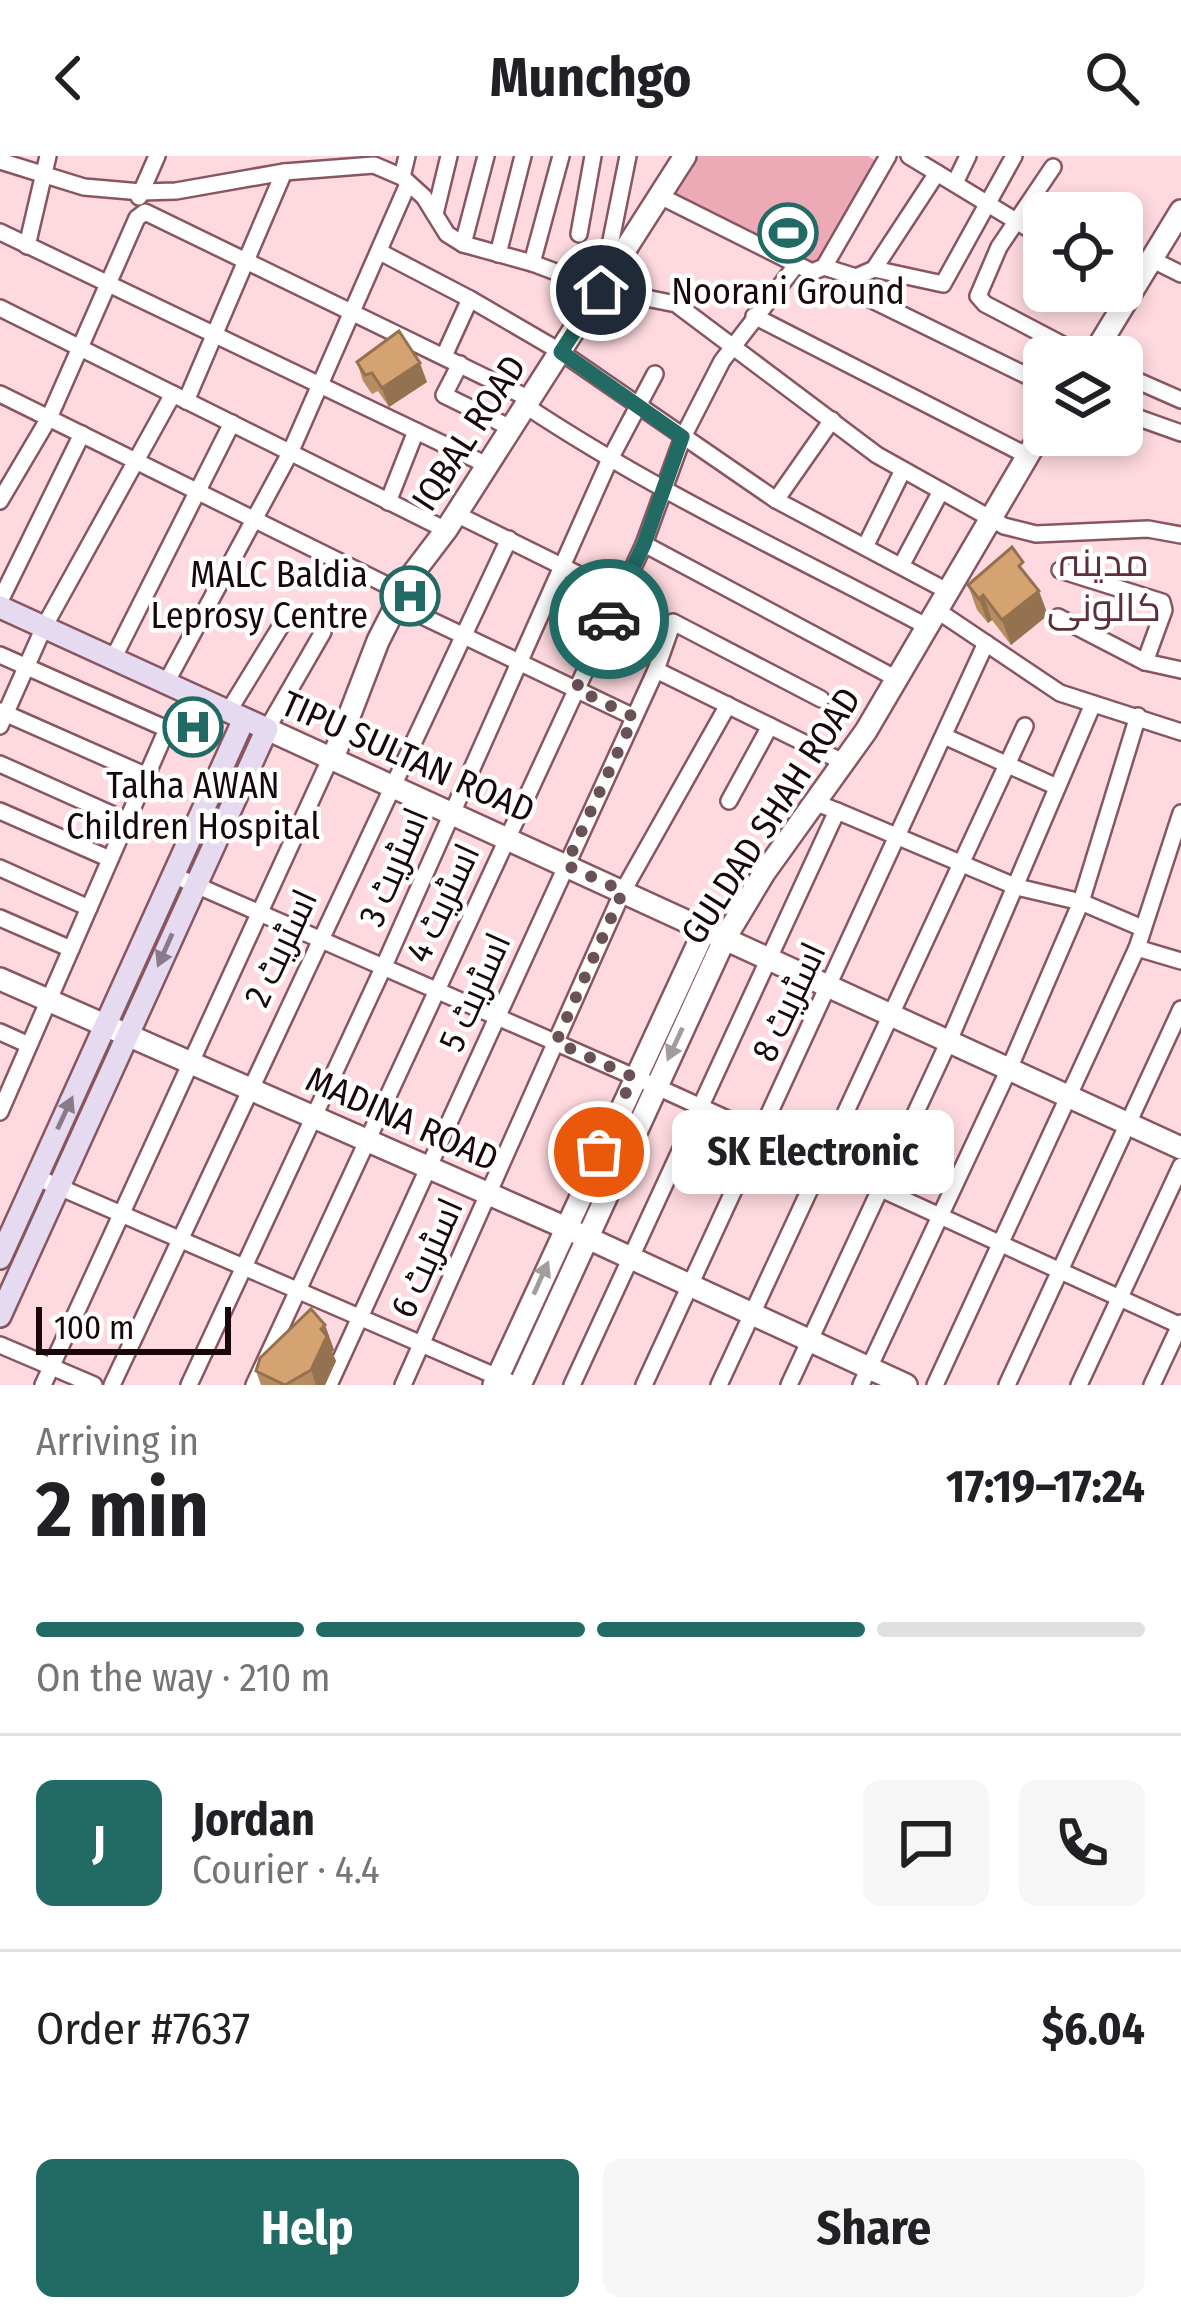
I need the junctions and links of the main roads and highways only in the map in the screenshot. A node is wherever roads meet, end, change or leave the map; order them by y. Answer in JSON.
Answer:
{"nodes":[{"id":1,"x":0,"y":604,"type":"edge"},
{"id":2,"x":236,"y":715,"type":"junction"},
{"id":3,"x":0,"y":1258,"type":"edge"},
{"id":4,"x":0,"y":1316,"type":"edge"}],
"edges":[{"from":1,"to":2,"type":"main road","name":"TIPU SULTAN ROAD"},
{"from":3,"to":2,"type":"main road","one_way":true},
{"from":2,"to":4,"type":"main road","name":"TIPU SULTAN ROAD","one_way":true}]}
